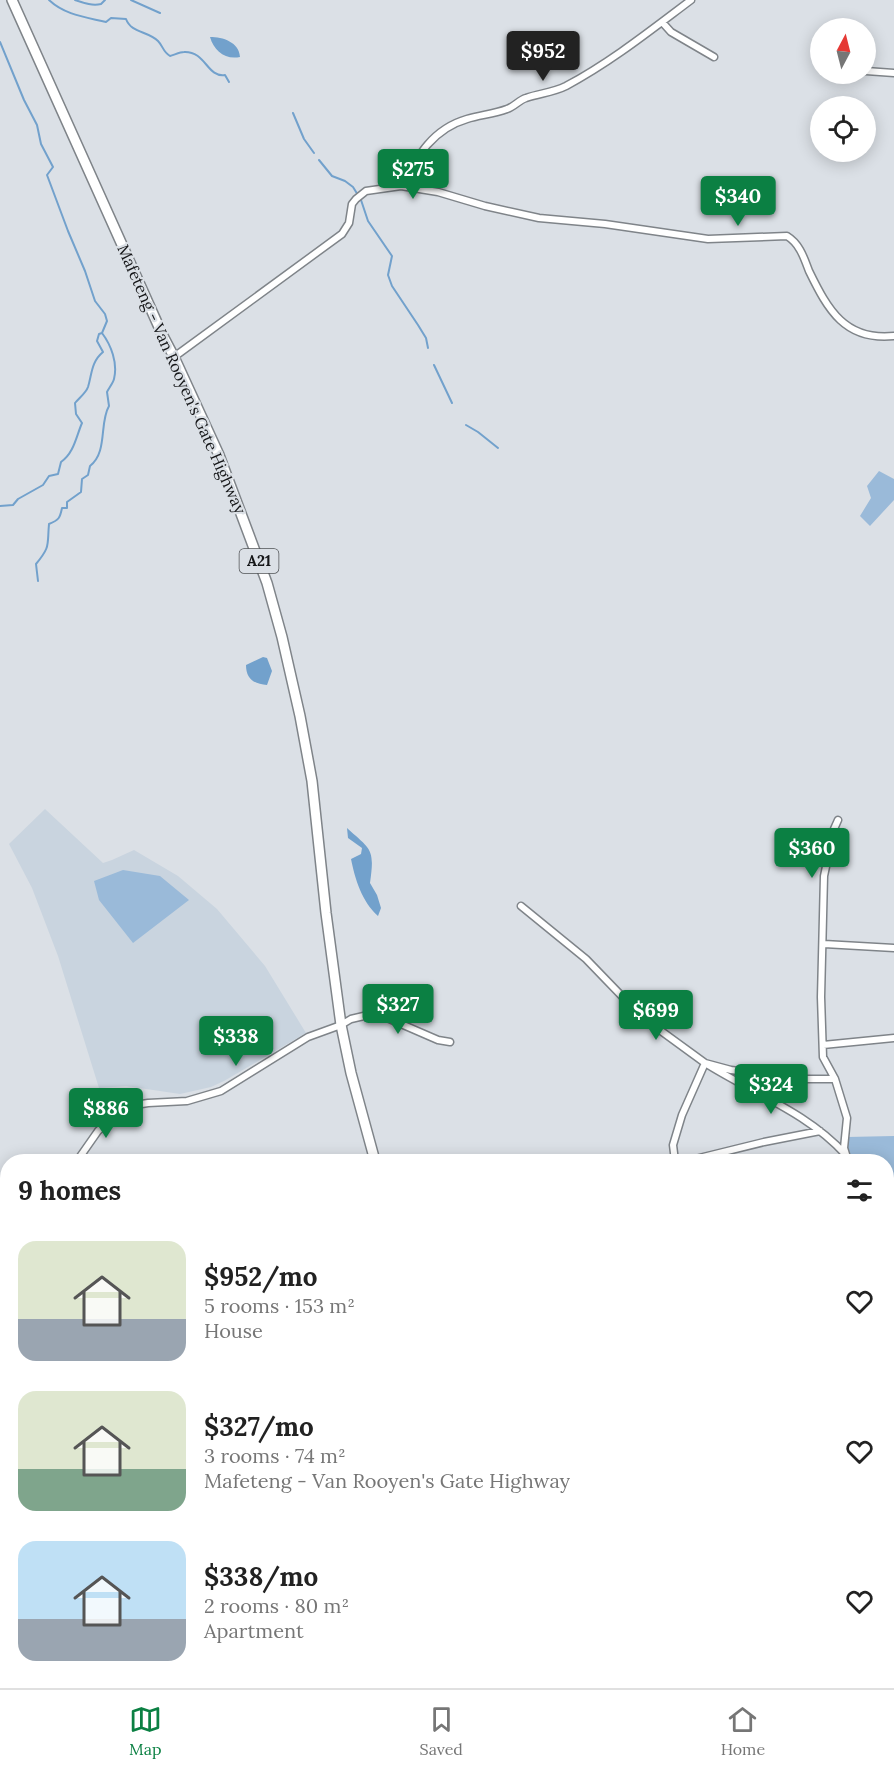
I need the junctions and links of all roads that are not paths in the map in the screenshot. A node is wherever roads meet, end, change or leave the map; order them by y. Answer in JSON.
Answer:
{"nodes":[{"id":1,"x":12,"y":0,"type":"edge"},
{"id":2,"x":691,"y":0,"type":"edge"},
{"id":3,"x":662,"y":22,"type":"junction"},
{"id":4,"x":714,"y":57,"type":"dead end"},
{"id":5,"x":876,"y":72,"type":"edge"},
{"id":6,"x":894,"y":73,"type":"edge"},
{"id":7,"x":401,"y":186,"type":"junction"},
{"id":8,"x":894,"y":336,"type":"edge"},
{"id":9,"x":174,"y":357,"type":"junction"},
{"id":10,"x":838,"y":820,"type":"dead end"},
{"id":11,"x":521,"y":906,"type":"dead end"},
{"id":12,"x":824,"y":944,"type":"junction"},
{"id":13,"x":894,"y":948,"type":"edge"},
{"id":14,"x":341,"y":1025,"type":"junction"},
{"id":15,"x":894,"y":1038,"type":"edge"},
{"id":16,"x":450,"y":1042,"type":"dead end"},
{"id":17,"x":823,"y":1045,"type":"junction"},
{"id":18,"x":705,"y":1063,"type":"junction"},
{"id":19,"x":835,"y":1079,"type":"junction"},
{"id":20,"x":820,"y":1131,"type":"junction"},
{"id":21,"x":82,"y":1154,"type":"edge"},
{"id":22,"x":373,"y":1154,"type":"edge"},
{"id":23,"x":674,"y":1154,"type":"edge"},
{"id":24,"x":715,"y":1154,"type":"edge"},
{"id":25,"x":844,"y":1154,"type":"edge"},
{"id":26,"x":846,"y":1154,"type":"edge"}],
"edges":[{"from":1,"to":9,"type":"main road","name":"Mafeteng - Van Rooyen's Gate Highway","number":"A21"},
{"from":2,"to":3,"type":"street"},
{"from":3,"to":4,"type":"street"},
{"from":3,"to":7,"type":"street"},
{"from":5,"to":6,"type":"street"},
{"from":7,"to":8,"type":"street"},
{"from":7,"to":9,"type":"street"},
{"from":9,"to":14,"type":"main road","name":"Mafeteng - Van Rooyen's Gate Highway","number":"A21"},
{"from":10,"to":12,"type":"street"},
{"from":11,"to":18,"type":"street"},
{"from":12,"to":13,"type":"street"},
{"from":12,"to":17,"type":"street"},
{"from":14,"to":16,"type":"street"},
{"from":14,"to":21,"type":"street"},
{"from":14,"to":22,"type":"main road","name":"Mafeteng - Van Rooyen's Gate Highway","number":"A21"},
{"from":15,"to":17,"type":"street"},
{"from":17,"to":19,"type":"street"},
{"from":18,"to":19,"type":"street"},
{"from":18,"to":20,"type":"street"},
{"from":18,"to":23,"type":"street"},
{"from":19,"to":26,"type":"street"},
{"from":20,"to":24,"type":"street"},
{"from":20,"to":25,"type":"street"}]}
